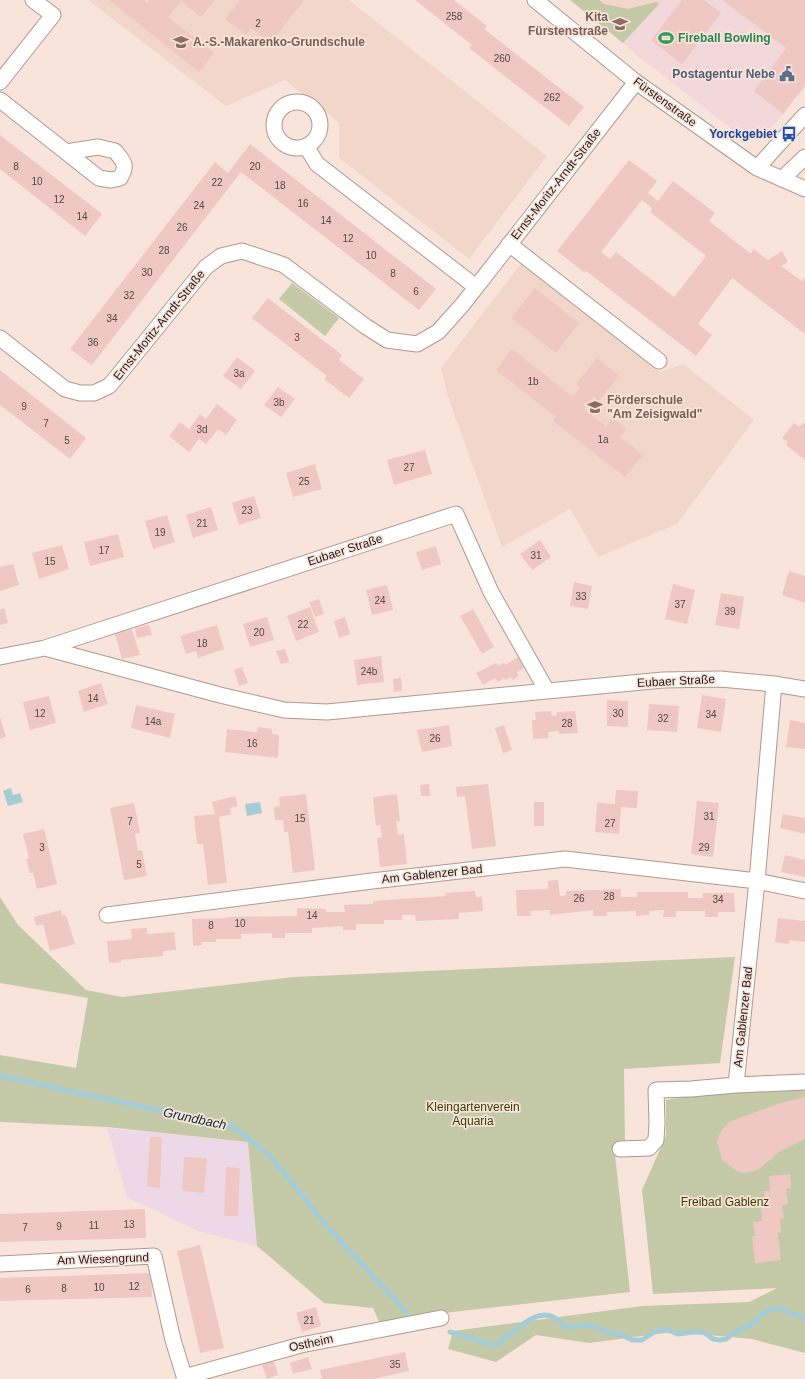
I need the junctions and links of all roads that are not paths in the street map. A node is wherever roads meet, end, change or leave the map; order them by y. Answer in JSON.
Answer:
{"nodes":[{"id":1,"x":33,"y":0,"type":"edge"},
{"id":2,"x":535,"y":0,"type":"edge"},
{"id":3,"x":0,"y":82,"type":"edge"},
{"id":4,"x":636,"y":82,"type":"junction"},
{"id":5,"x":0,"y":100,"type":"edge"},
{"id":6,"x":805,"y":115,"type":"edge"},
{"id":7,"x":306,"y":146,"type":"dead end"},
{"id":8,"x":66,"y":152,"type":"dead end"},
{"id":9,"x":805,"y":157,"type":"edge"},
{"id":10,"x":757,"y":168,"type":"junction"},
{"id":11,"x":782,"y":179,"type":"junction"},
{"id":12,"x":805,"y":189,"type":"edge"},
{"id":13,"x":509,"y":244,"type":"junction"},
{"id":14,"x":476,"y":287,"type":"junction"},
{"id":15,"x":0,"y":338,"type":"edge"},
{"id":16,"x":659,"y":361,"type":"dead end"},
{"id":17,"x":45,"y":648,"type":"junction"},
{"id":18,"x":0,"y":657,"type":"edge"},
{"id":19,"x":774,"y":684,"type":"junction"},
{"id":20,"x":805,"y":689,"type":"edge"},
{"id":21,"x":547,"y":691,"type":"junction"},
{"id":22,"x":757,"y":881,"type":"junction"},
{"id":23,"x":805,"y":891,"type":"edge"},
{"id":24,"x":107,"y":915,"type":"dead end"},
{"id":25,"x":805,"y":1082,"type":"edge"},
{"id":26,"x":736,"y":1085,"type":"junction"},
{"id":27,"x":620,"y":1149,"type":"dead end"},
{"id":28,"x":0,"y":1264,"type":"edge"},
{"id":29,"x":441,"y":1318,"type":"dead end"},
{"id":30,"x":184,"y":1378,"type":"edge"}],
"edges":[{"from":1,"to":3,"type":"street"},
{"from":2,"to":4,"type":"street","name":"Fürstenstraße"},
{"from":4,"to":10,"type":"street","name":"Fürstenstraße"},
{"from":4,"to":13,"type":"street","name":"Ernst-Moritz-Arndt-Straße"},
{"from":5,"to":8,"type":"street"},
{"from":6,"to":10,"type":"street"},
{"from":7,"to":14,"type":"street"},
{"from":9,"to":11,"type":"street"},
{"from":10,"to":11,"type":"street","name":"Fürstenstraße"},
{"from":11,"to":12,"type":"street","name":"Fürstenstraße"},
{"from":13,"to":14,"type":"street","name":"Ernst-Moritz-Arndt-Straße"},
{"from":13,"to":16,"type":"street"},
{"from":14,"to":15,"type":"street","name":"Ernst-Moritz-Arndt-Straße"},
{"from":17,"to":18,"type":"street","name":"Eubaer Straße"},
{"from":17,"to":21,"type":"street","name":"Eubaer Straße"},
{"from":17,"to":21,"type":"street","name":"Eubaer Straße"},
{"from":19,"to":20,"type":"street","name":"Eubaer Straße"},
{"from":19,"to":21,"type":"street","name":"Eubaer Straße"},
{"from":19,"to":22,"type":"street","name":"Am Gablenzer Bad"},
{"from":22,"to":23,"type":"street","name":"Am Gablenzer Bad"},
{"from":22,"to":24,"type":"street","name":"Am Gablenzer Bad"},
{"from":22,"to":26,"type":"street","name":"Am Gablenzer Bad"},
{"from":25,"to":26,"type":"street","name":"Am Gablenzer Bad"},
{"from":26,"to":27,"type":"street"},
{"from":28,"to":30,"type":"street","name":"Am Wiesengrund"},
{"from":29,"to":30,"type":"street","name":"Ostheim"}]}
